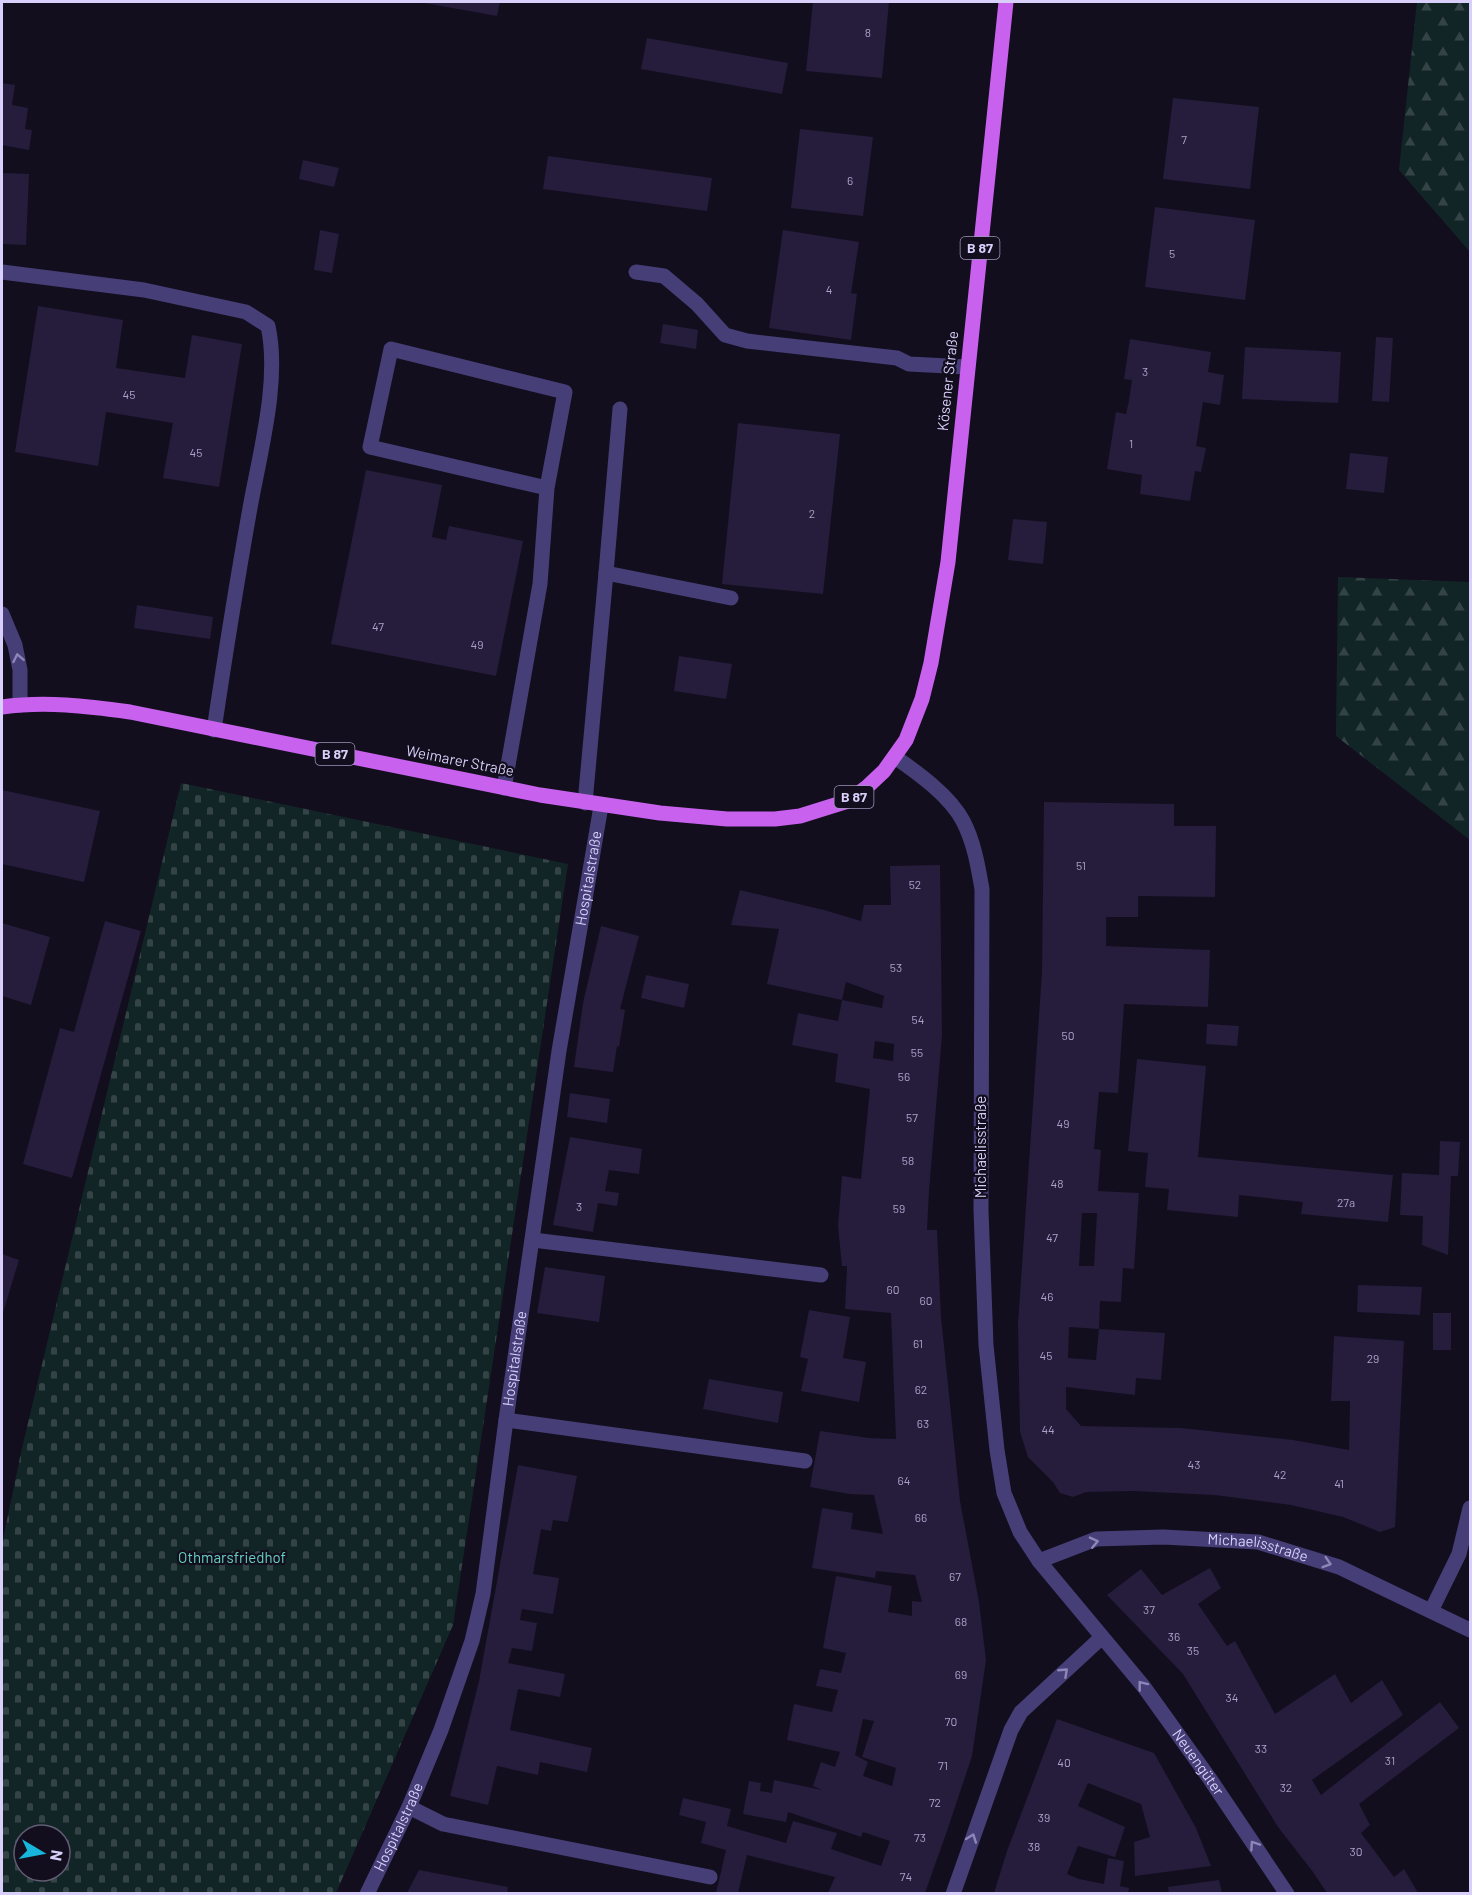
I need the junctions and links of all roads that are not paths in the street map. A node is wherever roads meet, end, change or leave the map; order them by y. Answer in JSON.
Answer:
{"nodes":[{"id":1,"x":1006,"y":2,"type":"edge"},
{"id":2,"x":2,"y":272,"type":"edge"},
{"id":3,"x":636,"y":272,"type":"dead end"},
{"id":4,"x":967,"y":367,"type":"junction"},
{"id":5,"x":620,"y":409,"type":"dead end"},
{"id":6,"x":547,"y":488,"type":"junction"},
{"id":7,"x":606,"y":573,"type":"junction"},
{"id":8,"x":731,"y":598,"type":"dead end"},
{"id":9,"x":2,"y":614,"type":"edge"},
{"id":10,"x":20,"y":705,"type":"junction"},
{"id":11,"x":2,"y":707,"type":"edge"},
{"id":12,"x":214,"y":730,"type":"junction"},
{"id":13,"x":895,"y":757,"type":"junction"},
{"id":14,"x":504,"y":788,"type":"junction"},
{"id":15,"x":585,"y":803,"type":"junction"},
{"id":16,"x":601,"y":806,"type":"junction"},
{"id":17,"x":533,"y":1240,"type":"junction"},
{"id":18,"x":821,"y":1275,"type":"dead end"},
{"id":19,"x":506,"y":1420,"type":"junction"},
{"id":20,"x":805,"y":1461,"type":"dead end"},
{"id":21,"x":1470,"y":1508,"type":"edge"},
{"id":22,"x":1039,"y":1561,"type":"junction"},
{"id":23,"x":1431,"y":1611,"type":"junction"},
{"id":24,"x":1470,"y":1630,"type":"edge"},
{"id":25,"x":1102,"y":1637,"type":"junction"},
{"id":26,"x":409,"y":1807,"type":"junction"},
{"id":27,"x":710,"y":1877,"type":"dead end"},
{"id":28,"x":367,"y":1893,"type":"edge"},
{"id":29,"x":953,"y":1893,"type":"edge"},
{"id":30,"x":1287,"y":1893,"type":"edge"}],
"edges":[{"from":1,"to":4,"type":"main road","name":"Kösener Straße","number":"B 87"},
{"from":2,"to":12,"type":"street"},
{"from":3,"to":4,"type":"street"},
{"from":4,"to":13,"type":"main road","name":"Kösener Straße","number":"B 87"},
{"from":5,"to":7,"type":"street"},
{"from":6,"to":6,"type":"street"},
{"from":6,"to":14,"type":"street"},
{"from":7,"to":8,"type":"street"},
{"from":7,"to":15,"type":"street"},
{"from":10,"to":9,"type":"street","one_way":true},
{"from":10,"to":11,"type":"main road","name":"Weimarer Straße","number":"B 87"},
{"from":10,"to":12,"type":"main road","name":"Weimarer Straße","number":"B 87"},
{"from":12,"to":14,"type":"main road","name":"Weimarer Straße","number":"B 87"},
{"from":13,"to":16,"type":"main road","name":"Weimarer Straße","number":"B 87"},
{"from":13,"to":22,"type":"street","name":"Michaelisstraße"},
{"from":14,"to":15,"type":"main road","name":"Weimarer Straße","number":"B 87"},
{"from":15,"to":16,"type":"main road","name":"Weimarer Straße","number":"B 87"},
{"from":16,"to":17,"type":"street","name":"Hospitalstraße"},
{"from":17,"to":18,"type":"street"},
{"from":17,"to":19,"type":"street","name":"Hospitalstraße"},
{"from":19,"to":20,"type":"street"},
{"from":19,"to":26,"type":"street","name":"Hospitalstraße"},
{"from":21,"to":23,"type":"street"},
{"from":22,"to":23,"type":"street","name":"Michaelisstraße","one_way":true},
{"from":22,"to":25,"type":"street","name":"Michaelisstraße"},
{"from":23,"to":24,"type":"street","name":"Michaelisstraße"},
{"from":29,"to":25,"type":"street","one_way":true},
{"from":30,"to":25,"type":"street","name":"Neuengüter","one_way":true},
{"from":26,"to":27,"type":"street"},
{"from":26,"to":28,"type":"street","name":"Hospitalstraße"}]}
